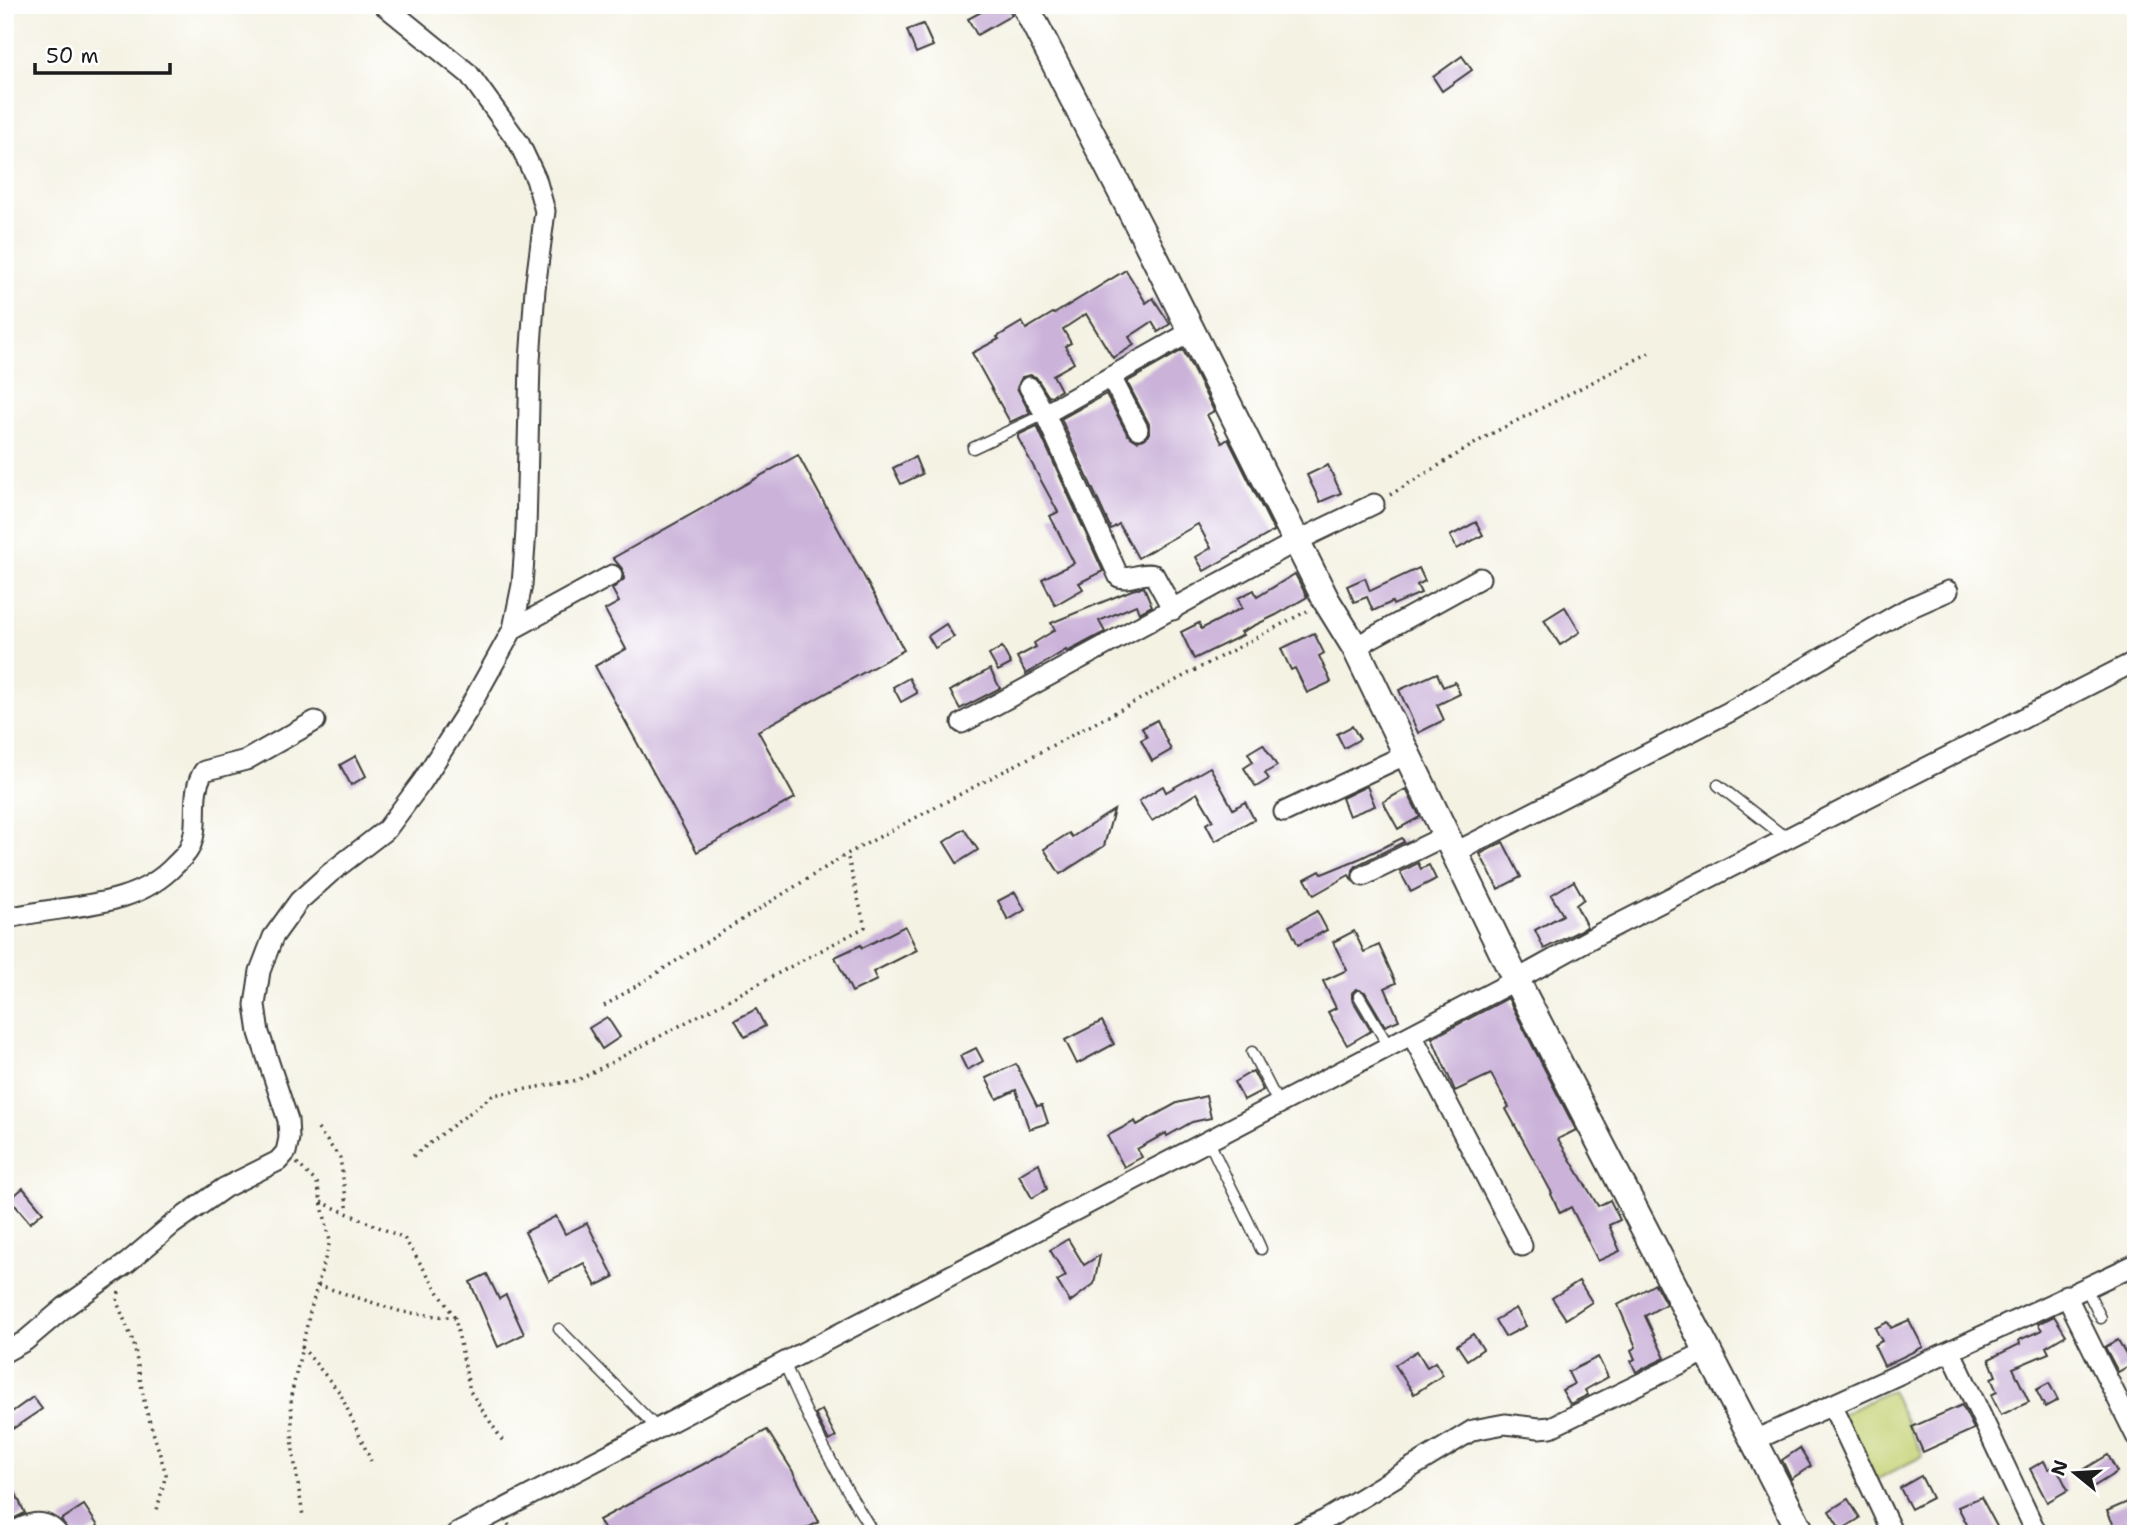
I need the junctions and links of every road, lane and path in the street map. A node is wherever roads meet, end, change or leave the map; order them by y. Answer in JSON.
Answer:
{"nodes":[{"id":1,"x":384,"y":5,"type":"edge"},
{"id":2,"x":1025,"y":5,"type":"edge"},
{"id":3,"x":1192,"y":331,"type":"junction"},
{"id":4,"x":1649,"y":353,"type":"dead end"},
{"id":5,"x":1111,"y":377,"type":"junction"},
{"id":6,"x":1030,"y":387,"type":"dead end"},
{"id":7,"x":1045,"y":414,"type":"junction"},
{"id":8,"x":1138,"y":429,"type":"dead end"},
{"id":9,"x":972,"y":448,"type":"dead end"},
{"id":10,"x":1374,"y":504,"type":"joint"},
{"id":11,"x":1297,"y":541,"type":"junction"},
{"id":12,"x":612,"y":575,"type":"dead end"},
{"id":13,"x":1480,"y":578,"type":"dead end"},
{"id":14,"x":1948,"y":592,"type":"dead end"},
{"id":15,"x":1326,"y":600,"type":"junction"},
{"id":16,"x":1173,"y":610,"type":"junction"},
{"id":17,"x":513,"y":629,"type":"junction"},
{"id":18,"x":1355,"y":647,"type":"junction"},
{"id":19,"x":2136,"y":661,"type":"edge"},
{"id":20,"x":315,"y":721,"type":"dead end"},
{"id":21,"x":962,"y":723,"type":"dead end"},
{"id":22,"x":1407,"y":754,"type":"junction"},
{"id":23,"x":1718,"y":785,"type":"dead end"},
{"id":24,"x":1284,"y":812,"type":"dead end"},
{"id":25,"x":1787,"y":839,"type":"junction"},
{"id":26,"x":1452,"y":844,"type":"junction"},
{"id":27,"x":847,"y":853,"type":"junction"},
{"id":28,"x":1363,"y":876,"type":"dead end"},
{"id":29,"x":5,"y":919,"type":"edge"},
{"id":30,"x":1516,"y":981,"type":"junction"},
{"id":31,"x":1359,"y":996,"type":"dead end"},
{"id":32,"x":604,"y":1006,"type":"dead end"},
{"id":33,"x":1412,"y":1035,"type":"junction"},
{"id":34,"x":1389,"y":1047,"type":"junction"},
{"id":35,"x":1252,"y":1052,"type":"dead end"},
{"id":36,"x":1278,"y":1103,"type":"junction"},
{"id":37,"x":318,"y":1129,"type":"dead end"},
{"id":38,"x":1209,"y":1140,"type":"junction"},
{"id":39,"x":286,"y":1152,"type":"junction"},
{"id":40,"x":413,"y":1156,"type":"dead end"},
{"id":41,"x":321,"y":1202,"type":"junction"},
{"id":42,"x":348,"y":1212,"type":"junction"},
{"id":43,"x":1522,"y":1246,"type":"dead end"},
{"id":44,"x":1261,"y":1249,"type":"dead end"},
{"id":45,"x":127,"y":1263,"type":"junction"},
{"id":46,"x":2136,"y":1264,"type":"edge"},
{"id":47,"x":318,"y":1285,"type":"junction"},
{"id":48,"x":2086,"y":1287,"type":"junction"},
{"id":49,"x":2066,"y":1295,"type":"junction"},
{"id":50,"x":455,"y":1318,"type":"junction"},
{"id":51,"x":2101,"y":1318,"type":"dead end"},
{"id":52,"x":559,"y":1329,"type":"dead end"},
{"id":53,"x":302,"y":1347,"type":"junction"},
{"id":54,"x":1709,"y":1350,"type":"junction"},
{"id":55,"x":5,"y":1352,"type":"edge"},
{"id":56,"x":1951,"y":1352,"type":"junction"},
{"id":57,"x":783,"y":1362,"type":"junction"},
{"id":58,"x":1832,"y":1405,"type":"junction"},
{"id":59,"x":658,"y":1429,"type":"junction"},
{"id":60,"x":2136,"y":1436,"type":"edge"},
{"id":61,"x":1755,"y":1440,"type":"junction"},
{"id":62,"x":504,"y":1443,"type":"dead end"},
{"id":63,"x":371,"y":1461,"type":"dead end"},
{"id":64,"x":156,"y":1514,"type":"dead end"},
{"id":65,"x":303,"y":1516,"type":"dead end"},
{"id":66,"x":9,"y":1534,"type":"edge"},
{"id":67,"x":58,"y":1534,"type":"edge"},
{"id":68,"x":456,"y":1534,"type":"edge"},
{"id":69,"x":874,"y":1534,"type":"edge"},
{"id":70,"x":1295,"y":1534,"type":"edge"},
{"id":71,"x":1802,"y":1534,"type":"edge"},
{"id":72,"x":1892,"y":1534,"type":"edge"},
{"id":73,"x":2037,"y":1534,"type":"edge"}],
"edges":[{"from":1,"to":17,"type":"street"},
{"from":2,"to":3,"type":"street"},
{"from":3,"to":5,"type":"street"},
{"from":3,"to":11,"type":"street"},
{"from":4,"to":10,"type":"path"},
{"from":5,"to":7,"type":"street"},
{"from":5,"to":8,"type":"street"},
{"from":6,"to":7,"type":"street"},
{"from":7,"to":9,"type":"lane"},
{"from":7,"to":16,"type":"street"},
{"from":10,"to":11,"type":"street"},
{"from":11,"to":15,"type":"street"},
{"from":11,"to":16,"type":"street"},
{"from":12,"to":17,"type":"street"},
{"from":13,"to":18,"type":"street"},
{"from":14,"to":26,"type":"street"},
{"from":15,"to":18,"type":"street"},
{"from":15,"to":27,"type":"path"},
{"from":16,"to":21,"type":"street"},
{"from":17,"to":39,"type":"street"},
{"from":18,"to":22,"type":"street"},
{"from":19,"to":25,"type":"street"},
{"from":20,"to":29,"type":"street"},
{"from":22,"to":24,"type":"street"},
{"from":22,"to":26,"type":"street"},
{"from":23,"to":25,"type":"lane"},
{"from":25,"to":30,"type":"street"},
{"from":26,"to":28,"type":"street"},
{"from":26,"to":30,"type":"street"},
{"from":27,"to":32,"type":"path"},
{"from":27,"to":40,"type":"path"},
{"from":30,"to":33,"type":"street"},
{"from":30,"to":54,"type":"street"},
{"from":31,"to":34,"type":"lane"},
{"from":33,"to":34,"type":"street"},
{"from":33,"to":43,"type":"street"},
{"from":34,"to":36,"type":"street"},
{"from":35,"to":36,"type":"lane"},
{"from":36,"to":38,"type":"street"},
{"from":37,"to":42,"type":"path"},
{"from":38,"to":44,"type":"lane"},
{"from":38,"to":57,"type":"street"},
{"from":39,"to":41,"type":"path"},
{"from":39,"to":45,"type":"street"},
{"from":41,"to":42,"type":"path"},
{"from":41,"to":47,"type":"path"},
{"from":42,"to":50,"type":"path"},
{"from":45,"to":55,"type":"street"},
{"from":45,"to":64,"type":"path"},
{"from":46,"to":48,"type":"street"},
{"from":47,"to":50,"type":"path"},
{"from":47,"to":53,"type":"path"},
{"from":48,"to":49,"type":"street"},
{"from":48,"to":51,"type":"lane"},
{"from":49,"to":56,"type":"street"},
{"from":49,"to":60,"type":"street"},
{"from":50,"to":62,"type":"path"},
{"from":52,"to":59,"type":"lane"},
{"from":53,"to":63,"type":"path"},
{"from":53,"to":65,"type":"path"},
{"from":54,"to":61,"type":"street"},
{"from":54,"to":70,"type":"street"},
{"from":56,"to":58,"type":"street"},
{"from":56,"to":73,"type":"street"},
{"from":57,"to":59,"type":"street"},
{"from":57,"to":69,"type":"lane"},
{"from":58,"to":61,"type":"street"},
{"from":58,"to":72,"type":"street"},
{"from":59,"to":68,"type":"street"},
{"from":61,"to":71,"type":"street"},
{"from":66,"to":67,"type":"street"}]}
